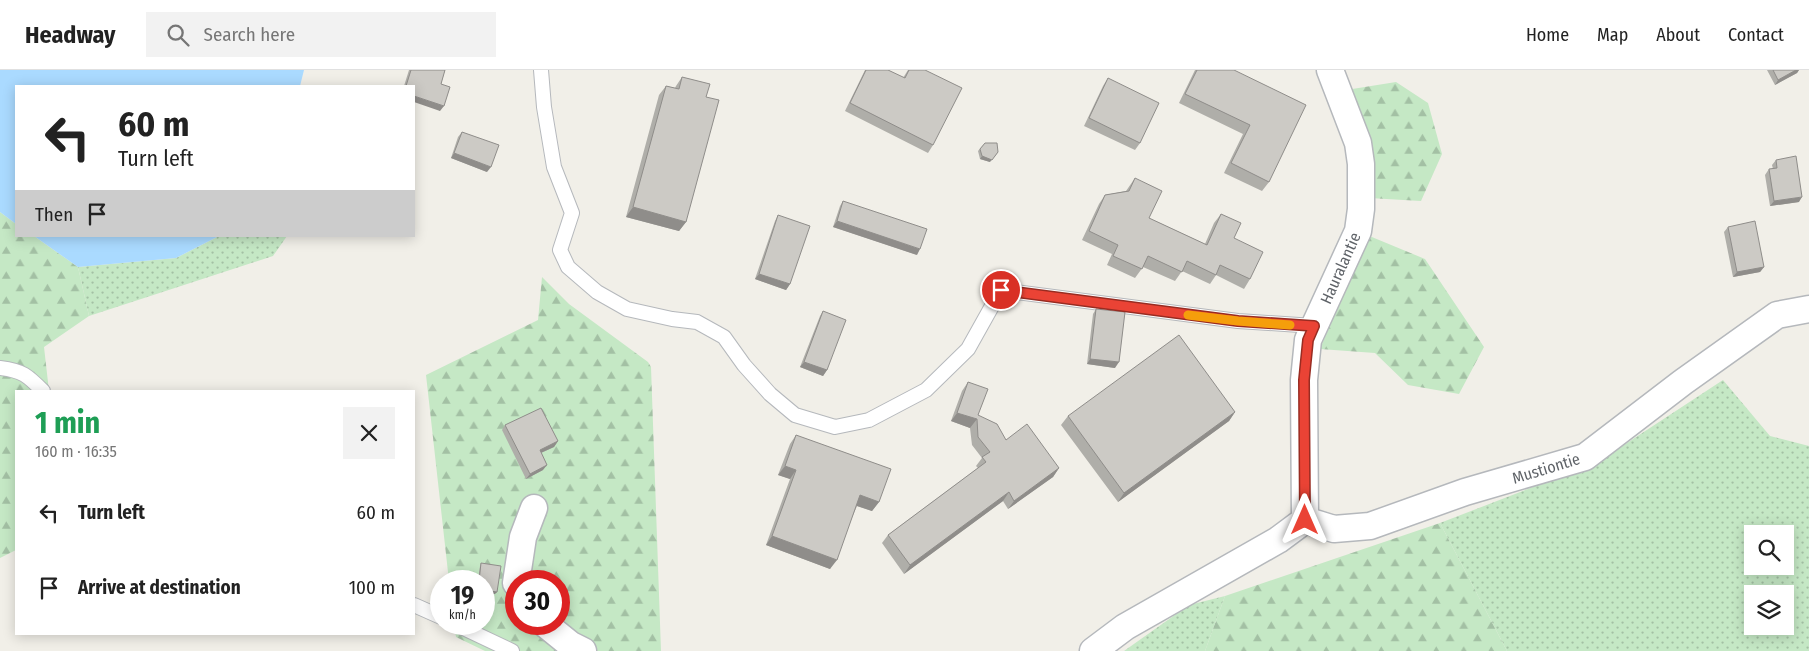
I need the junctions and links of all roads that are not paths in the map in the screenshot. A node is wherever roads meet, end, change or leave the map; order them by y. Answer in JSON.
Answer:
{"nodes":[{"id":1,"x":541,"y":70,"type":"edge"},
{"id":2,"x":1330,"y":70,"type":"edge"},
{"id":3,"x":1809,"y":309,"type":"edge"},
{"id":4,"x":1314,"y":326,"type":"junction"},
{"id":5,"x":0,"y":368,"type":"edge"},
{"id":6,"x":42,"y":390,"type":"edge"},
{"id":7,"x":534,"y":508,"type":"dead end"},
{"id":8,"x":1305,"y":520,"type":"junction"},
{"id":9,"x":518,"y":570,"type":"edge"},
{"id":10,"x":415,"y":605,"type":"edge"},
{"id":11,"x":430,"y":612,"type":"edge"},
{"id":12,"x":478,"y":635,"type":"edge"},
{"id":13,"x":558,"y":635,"type":"edge"},
{"id":14,"x":512,"y":651,"type":"edge"},
{"id":15,"x":583,"y":651,"type":"edge"},
{"id":16,"x":1093,"y":651,"type":"edge"}],
"edges":[{"from":1,"to":4,"type":"lane"},
{"from":2,"to":4,"type":"street","name":"Hauralantie"},
{"from":3,"to":8,"type":"street","name":"Mustiontie"},
{"from":4,"to":8,"type":"street","name":"Hauralantie"},
{"from":5,"to":6,"type":"lane"},
{"from":7,"to":9,"type":"street"},
{"from":8,"to":16,"type":"street"},
{"from":10,"to":11,"type":"lane"},
{"from":12,"to":14,"type":"lane"},
{"from":13,"to":15,"type":"street"}]}
